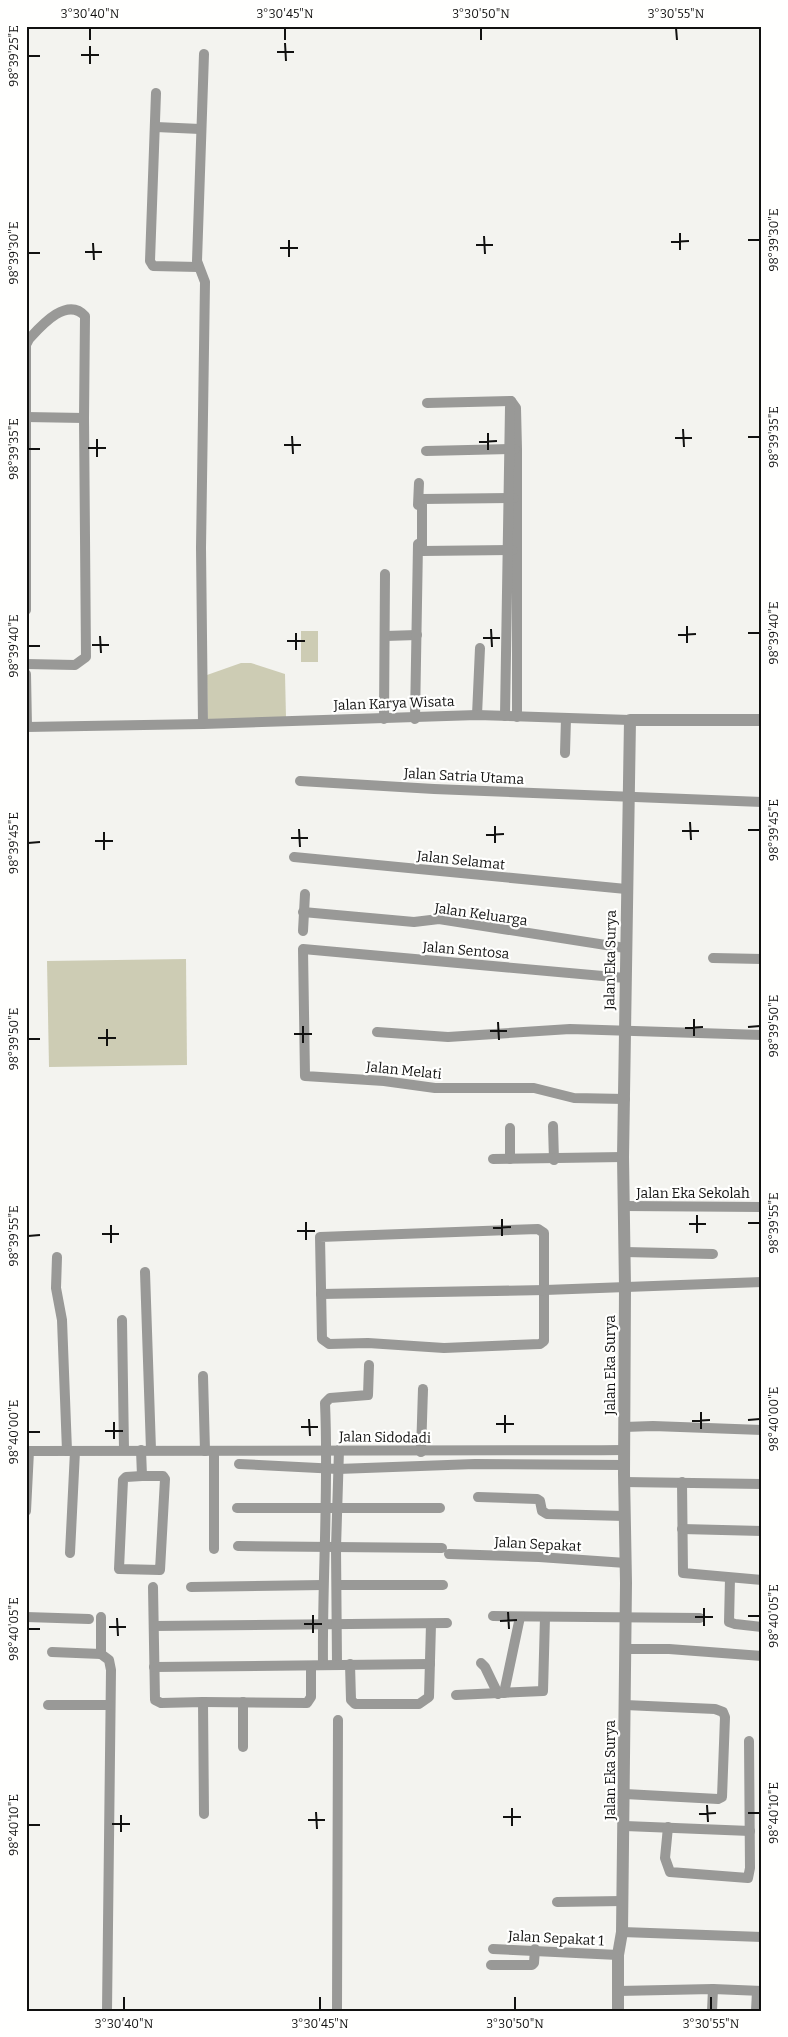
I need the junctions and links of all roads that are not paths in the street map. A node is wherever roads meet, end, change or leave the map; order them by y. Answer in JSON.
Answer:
{"nodes":[{"id":1,"x":204,"y":54,"type":"dead end"},
{"id":2,"x":156,"y":93,"type":"dead end"},
{"id":3,"x":156,"y":128,"type":"junction"},
{"id":4,"x":200,"y":129,"type":"junction"},
{"id":5,"x":198,"y":267,"type":"junction"},
{"id":6,"x":27,"y":344,"type":"edge"},
{"id":7,"x":427,"y":403,"type":"dead end"},
{"id":8,"x":27,"y":417,"type":"edge"},
{"id":9,"x":84,"y":418,"type":"junction"},
{"id":10,"x":513,"y":449,"type":"junction"},
{"id":11,"x":426,"y":451,"type":"dead end"},
{"id":12,"x":419,"y":484,"type":"dead end"},
{"id":13,"x":512,"y":498,"type":"junction"},
{"id":14,"x":512,"y":550,"type":"junction"},
{"id":15,"x":385,"y":574,"type":"dead end"},
{"id":16,"x":26,"y":610,"type":"edge"},
{"id":17,"x":385,"y":636,"type":"junction"},
{"id":18,"x":417,"y":636,"type":"junction"},
{"id":19,"x":480,"y":648,"type":"dead end"},
{"id":20,"x":26,"y":664,"type":"edge"},
{"id":21,"x":26,"y":674,"type":"edge"},
{"id":22,"x":477,"y":715,"type":"junction"},
{"id":23,"x":505,"y":716,"type":"junction"},
{"id":24,"x":517,"y":717,"type":"junction"},
{"id":25,"x":566,"y":718,"type":"junction"},
{"id":26,"x":384,"y":719,"type":"junction"},
{"id":27,"x":416,"y":719,"type":"junction"},
{"id":28,"x":630,"y":720,"type":"junction"},
{"id":29,"x":762,"y":720,"type":"edge"},
{"id":30,"x":203,"y":724,"type":"junction"},
{"id":31,"x":27,"y":727,"type":"edge"},
{"id":32,"x":565,"y":753,"type":"dead end"},
{"id":33,"x":300,"y":781,"type":"dead end"},
{"id":34,"x":627,"y":798,"type":"junction"},
{"id":35,"x":762,"y":802,"type":"edge"},
{"id":36,"x":294,"y":857,"type":"dead end"},
{"id":37,"x":626,"y":889,"type":"junction"},
{"id":38,"x":305,"y":894,"type":"dead end"},
{"id":39,"x":303,"y":912,"type":"junction"},
{"id":40,"x":303,"y":931,"type":"dead end"},
{"id":41,"x":625,"y":948,"type":"junction"},
{"id":42,"x":303,"y":949,"type":"joint"},
{"id":43,"x":713,"y":958,"type":"dead end"},
{"id":44,"x":762,"y":959,"type":"edge"},
{"id":45,"x":625,"y":978,"type":"junction"},
{"id":46,"x":624,"y":1029,"type":"junction"},
{"id":47,"x":377,"y":1032,"type":"dead end"},
{"id":48,"x":762,"y":1034,"type":"edge"},
{"id":49,"x":625,"y":1099,"type":"junction"},
{"id":50,"x":553,"y":1126,"type":"dead end"},
{"id":51,"x":510,"y":1128,"type":"dead end"},
{"id":52,"x":623,"y":1157,"type":"junction"},
{"id":53,"x":510,"y":1158,"type":"junction"},
{"id":54,"x":493,"y":1159,"type":"dead end"},
{"id":55,"x":554,"y":1160,"type":"junction"},
{"id":56,"x":625,"y":1206,"type":"junction"},
{"id":57,"x":762,"y":1207,"type":"edge"},
{"id":58,"x":625,"y":1252,"type":"junction"},
{"id":59,"x":713,"y":1254,"type":"dead end"},
{"id":60,"x":57,"y":1257,"type":"dead end"},
{"id":61,"x":145,"y":1272,"type":"dead end"},
{"id":62,"x":762,"y":1282,"type":"edge"},
{"id":63,"x":625,"y":1287,"type":"junction"},
{"id":64,"x":545,"y":1290,"type":"junction"},
{"id":65,"x":321,"y":1294,"type":"junction"},
{"id":66,"x":122,"y":1320,"type":"dead end"},
{"id":67,"x":369,"y":1365,"type":"dead end"},
{"id":68,"x":202,"y":1376,"type":"dead end"},
{"id":69,"x":423,"y":1389,"type":"dead end"},
{"id":70,"x":624,"y":1427,"type":"junction"},
{"id":71,"x":762,"y":1430,"type":"edge"},
{"id":72,"x":124,"y":1450,"type":"junction"},
{"id":73,"x":146,"y":1450,"type":"junction"},
{"id":74,"x":327,"y":1450,"type":"junction"},
{"id":75,"x":339,"y":1450,"type":"junction"},
{"id":76,"x":624,"y":1450,"type":"junction"},
{"id":77,"x":28,"y":1451,"type":"edge"},
{"id":78,"x":71,"y":1451,"type":"junction"},
{"id":79,"x":209,"y":1452,"type":"junction"},
{"id":80,"x":422,"y":1452,"type":"junction"},
{"id":81,"x":239,"y":1464,"type":"dead end"},
{"id":82,"x":624,"y":1465,"type":"junction"},
{"id":83,"x":333,"y":1468,"type":"junction"},
{"id":84,"x":142,"y":1476,"type":"junction"},
{"id":85,"x":624,"y":1482,"type":"junction"},
{"id":86,"x":682,"y":1482,"type":"junction"},
{"id":87,"x":762,"y":1484,"type":"edge"},
{"id":88,"x":478,"y":1497,"type":"dead end"},
{"id":89,"x":325,"y":1507,"type":"junction"},
{"id":90,"x":337,"y":1507,"type":"junction"},
{"id":91,"x":237,"y":1508,"type":"dead end"},
{"id":92,"x":440,"y":1508,"type":"dead end"},
{"id":93,"x":26,"y":1511,"type":"edge"},
{"id":94,"x":625,"y":1516,"type":"junction"},
{"id":95,"x":682,"y":1529,"type":"junction"},
{"id":96,"x":762,"y":1531,"type":"edge"},
{"id":97,"x":238,"y":1546,"type":"dead end"},
{"id":98,"x":325,"y":1548,"type":"junction"},
{"id":99,"x":336,"y":1548,"type":"junction"},
{"id":100,"x":214,"y":1549,"type":"dead end"},
{"id":101,"x":70,"y":1553,"type":"dead end"},
{"id":102,"x":626,"y":1563,"type":"junction"},
{"id":103,"x":730,"y":1578,"type":"junction"},
{"id":104,"x":762,"y":1580,"type":"edge"},
{"id":105,"x":338,"y":1585,"type":"junction"},
{"id":106,"x":443,"y":1585,"type":"dead end"},
{"id":107,"x":323,"y":1586,"type":"junction"},
{"id":108,"x":191,"y":1587,"type":"dead end"},
{"id":109,"x":153,"y":1588,"type":"dead end"},
{"id":110,"x":101,"y":1616,"type":"dead end"},
{"id":111,"x":493,"y":1616,"type":"dead end"},
{"id":112,"x":26,"y":1617,"type":"edge"},
{"id":113,"x":520,"y":1617,"type":"junction"},
{"id":114,"x":545,"y":1617,"type":"junction"},
{"id":115,"x":626,"y":1618,"type":"junction"},
{"id":116,"x":700,"y":1618,"type":"dead end"},
{"id":117,"x":89,"y":1620,"type":"dead end"},
{"id":118,"x":447,"y":1623,"type":"dead end"},
{"id":119,"x":322,"y":1624,"type":"junction"},
{"id":120,"x":337,"y":1624,"type":"junction"},
{"id":121,"x":431,"y":1624,"type":"junction"},
{"id":122,"x":154,"y":1626,"type":"junction"},
{"id":123,"x":762,"y":1627,"type":"edge"},
{"id":124,"x":626,"y":1649,"type":"junction"},
{"id":125,"x":52,"y":1652,"type":"dead end"},
{"id":126,"x":101,"y":1654,"type":"junction"},
{"id":127,"x":762,"y":1656,"type":"edge"},
{"id":128,"x":481,"y":1663,"type":"dead end"},
{"id":129,"x":337,"y":1664,"type":"junction"},
{"id":130,"x":350,"y":1664,"type":"junction"},
{"id":131,"x":430,"y":1664,"type":"junction"},
{"id":132,"x":154,"y":1666,"type":"junction"},
{"id":133,"x":311,"y":1666,"type":"junction"},
{"id":134,"x":323,"y":1666,"type":"junction"},
{"id":135,"x":501,"y":1694,"type":"junction"},
{"id":136,"x":456,"y":1695,"type":"dead end"},
{"id":137,"x":203,"y":1702,"type":"junction"},
{"id":138,"x":243,"y":1702,"type":"junction"},
{"id":139,"x":109,"y":1705,"type":"junction"},
{"id":140,"x":625,"y":1705,"type":"junction"},
{"id":141,"x":48,"y":1706,"type":"dead end"},
{"id":142,"x":338,"y":1720,"type":"dead end"},
{"id":143,"x":749,"y":1741,"type":"dead end"},
{"id":144,"x":243,"y":1747,"type":"dead end"},
{"id":145,"x":625,"y":1794,"type":"junction"},
{"id":146,"x":204,"y":1814,"type":"dead end"},
{"id":147,"x":625,"y":1826,"type":"junction"},
{"id":148,"x":668,"y":1827,"type":"junction"},
{"id":149,"x":750,"y":1831,"type":"junction"},
{"id":150,"x":622,"y":1901,"type":"junction"},
{"id":151,"x":557,"y":1902,"type":"dead end"},
{"id":152,"x":622,"y":1932,"type":"junction"},
{"id":153,"x":762,"y":1937,"type":"edge"},
{"id":154,"x":493,"y":1949,"type":"dead end"},
{"id":155,"x":535,"y":1949,"type":"junction"},
{"id":156,"x":618,"y":1955,"type":"junction"},
{"id":157,"x":491,"y":1965,"type":"dead end"},
{"id":158,"x":713,"y":1989,"type":"junction"},
{"id":159,"x":618,"y":1991,"type":"junction"},
{"id":160,"x":759,"y":1991,"type":"edge"},
{"id":161,"x":107,"y":2011,"type":"edge"},
{"id":162,"x":337,"y":2011,"type":"edge"},
{"id":163,"x":618,"y":2011,"type":"edge"},
{"id":164,"x":712,"y":2011,"type":"edge"},
{"id":165,"x":756,"y":2011,"type":"edge"}],
"edges":[{"from":1,"to":4,"type":"street"},
{"from":2,"to":3,"type":"street"},
{"from":3,"to":4,"type":"street"},
{"from":3,"to":5,"type":"street"},
{"from":4,"to":5,"type":"street"},
{"from":5,"to":30,"type":"street"},
{"from":6,"to":8,"type":"street"},
{"from":6,"to":9,"type":"street"},
{"from":7,"to":10,"type":"street"},
{"from":8,"to":9,"type":"street"},
{"from":8,"to":16,"type":"street"},
{"from":9,"to":20,"type":"street"},
{"from":10,"to":11,"type":"street"},
{"from":10,"to":13,"type":"street"},
{"from":12,"to":18,"type":"street"},
{"from":13,"to":14,"type":"street"},
{"from":13,"to":14,"type":"street"},
{"from":14,"to":23,"type":"street"},
{"from":14,"to":24,"type":"street"},
{"from":15,"to":17,"type":"street"},
{"from":17,"to":18,"type":"street"},
{"from":17,"to":26,"type":"street"},
{"from":18,"to":27,"type":"street"},
{"from":19,"to":22,"type":"street"},
{"from":21,"to":31,"type":"street"},
{"from":22,"to":23,"type":"street","name":"Jalan Karya Wisata"},
{"from":22,"to":27,"type":"street","name":"Jalan Karya Wisata"},
{"from":23,"to":24,"type":"street","name":"Jalan Karya Wisata"},
{"from":24,"to":25,"type":"street","name":"Jalan Karya Wisata"},
{"from":25,"to":28,"type":"street","name":"Jalan Karya Wisata"},
{"from":25,"to":32,"type":"street"},
{"from":26,"to":27,"type":"street","name":"Jalan Karya Wisata"},
{"from":26,"to":30,"type":"street","name":"Jalan Karya Wisata"},
{"from":28,"to":29,"type":"street","name":"Jalan Karya Wisata"},
{"from":28,"to":34,"type":"street","name":"Jalan Eka Surya"},
{"from":30,"to":31,"type":"street","name":"Jalan Karya Wisata"},
{"from":33,"to":34,"type":"street","name":"Jalan Satria Utama"},
{"from":34,"to":35,"type":"street","name":"Jalan Satria Utama"},
{"from":34,"to":37,"type":"street","name":"Jalan Eka Surya"},
{"from":36,"to":37,"type":"street","name":"Jalan Selamat"},
{"from":37,"to":41,"type":"street","name":"Jalan Eka Surya"},
{"from":38,"to":39,"type":"street"},
{"from":39,"to":40,"type":"street"},
{"from":39,"to":41,"type":"street","name":"Jalan Keluarga"},
{"from":41,"to":45,"type":"street","name":"Jalan Eka Surya"},
{"from":42,"to":45,"type":"street","name":"Jalan Sentosa"},
{"from":42,"to":49,"type":"street","name":"Jalan Melati"},
{"from":43,"to":44,"type":"street"},
{"from":45,"to":46,"type":"street","name":"Jalan Eka Surya"},
{"from":46,"to":47,"type":"street"},
{"from":46,"to":48,"type":"street"},
{"from":46,"to":49,"type":"street","name":"Jalan Eka Surya"},
{"from":49,"to":52,"type":"street","name":"Jalan Eka Surya"},
{"from":50,"to":55,"type":"street"},
{"from":51,"to":53,"type":"street"},
{"from":52,"to":55,"type":"street"},
{"from":52,"to":56,"type":"street","name":"Jalan Eka Surya"},
{"from":53,"to":54,"type":"street"},
{"from":53,"to":55,"type":"street"},
{"from":56,"to":57,"type":"street","name":"Jalan Eka Sekolah"},
{"from":56,"to":58,"type":"street","name":"Jalan Eka Surya"},
{"from":58,"to":59,"type":"street"},
{"from":58,"to":63,"type":"street","name":"Jalan Eka Surya"},
{"from":60,"to":78,"type":"street"},
{"from":61,"to":73,"type":"street"},
{"from":62,"to":63,"type":"street"},
{"from":63,"to":64,"type":"street"},
{"from":63,"to":70,"type":"street","name":"Jalan Eka Surya"},
{"from":64,"to":65,"type":"street"},
{"from":64,"to":65,"type":"street"},
{"from":64,"to":65,"type":"street"},
{"from":66,"to":72,"type":"street"},
{"from":67,"to":74,"type":"street"},
{"from":68,"to":79,"type":"street"},
{"from":69,"to":80,"type":"street"},
{"from":70,"to":71,"type":"street"},
{"from":70,"to":76,"type":"street","name":"Jalan Eka Surya"},
{"from":72,"to":73,"type":"street","name":"Jalan Sidodadi"},
{"from":72,"to":78,"type":"street","name":"Jalan Sidodadi"},
{"from":73,"to":79,"type":"street","name":"Jalan Sidodadi"},
{"from":73,"to":84,"type":"street"},
{"from":74,"to":75,"type":"street","name":"Jalan Sidodadi"},
{"from":74,"to":79,"type":"street","name":"Jalan Sidodadi"},
{"from":74,"to":83,"type":"street"},
{"from":75,"to":80,"type":"street","name":"Jalan Sidodadi"},
{"from":75,"to":83,"type":"street"},
{"from":76,"to":80,"type":"street","name":"Jalan Sidodadi"},
{"from":76,"to":82,"type":"street","name":"Jalan Eka Surya"},
{"from":77,"to":78,"type":"street","name":"Jalan Sidodadi"},
{"from":77,"to":93,"type":"street"},
{"from":78,"to":101,"type":"street"},
{"from":79,"to":100,"type":"street"},
{"from":81,"to":83,"type":"street"},
{"from":82,"to":83,"type":"street"},
{"from":82,"to":85,"type":"street","name":"Jalan Eka Surya"},
{"from":83,"to":89,"type":"street"},
{"from":83,"to":90,"type":"street"},
{"from":84,"to":84,"type":"street"},
{"from":85,"to":86,"type":"street"},
{"from":85,"to":94,"type":"street","name":"Jalan Eka Surya"},
{"from":86,"to":87,"type":"street"},
{"from":86,"to":95,"type":"street"},
{"from":88,"to":94,"type":"street"},
{"from":89,"to":90,"type":"street"},
{"from":89,"to":91,"type":"street"},
{"from":89,"to":98,"type":"street"},
{"from":90,"to":92,"type":"street"},
{"from":90,"to":99,"type":"street"},
{"from":94,"to":102,"type":"street","name":"Jalan Eka Surya"},
{"from":95,"to":96,"type":"street"},
{"from":95,"to":103,"type":"street"},
{"from":97,"to":98,"type":"street","name":"Jalan Sepakat"},
{"from":98,"to":99,"type":"street","name":"Jalan Sepakat"},
{"from":98,"to":107,"type":"street"},
{"from":99,"to":102,"type":"street","name":"Jalan Sepakat"},
{"from":99,"to":105,"type":"street"},
{"from":102,"to":115,"type":"street","name":"Jalan Eka Surya"},
{"from":103,"to":104,"type":"street"},
{"from":103,"to":123,"type":"street"},
{"from":105,"to":106,"type":"street"},
{"from":105,"to":120,"type":"street"},
{"from":107,"to":108,"type":"street"},
{"from":107,"to":119,"type":"street"},
{"from":109,"to":122,"type":"street"},
{"from":110,"to":126,"type":"street"},
{"from":111,"to":113,"type":"street"},
{"from":112,"to":117,"type":"street"},
{"from":113,"to":114,"type":"street"},
{"from":113,"to":135,"type":"street"},
{"from":114,"to":115,"type":"street"},
{"from":114,"to":135,"type":"street"},
{"from":115,"to":116,"type":"street"},
{"from":115,"to":124,"type":"street","name":"Jalan Eka Surya"},
{"from":118,"to":121,"type":"street"},
{"from":119,"to":120,"type":"street"},
{"from":119,"to":122,"type":"street"},
{"from":119,"to":134,"type":"street"},
{"from":120,"to":121,"type":"street"},
{"from":120,"to":129,"type":"street"},
{"from":121,"to":131,"type":"street"},
{"from":122,"to":132,"type":"street"},
{"from":124,"to":127,"type":"street"},
{"from":124,"to":140,"type":"street","name":"Jalan Eka Surya"},
{"from":125,"to":126,"type":"street"},
{"from":126,"to":139,"type":"street"},
{"from":128,"to":135,"type":"street"},
{"from":129,"to":130,"type":"street"},
{"from":129,"to":134,"type":"street"},
{"from":130,"to":131,"type":"street"},
{"from":130,"to":131,"type":"street"},
{"from":132,"to":133,"type":"street"},
{"from":132,"to":137,"type":"street"},
{"from":133,"to":134,"type":"street"},
{"from":133,"to":138,"type":"street"},
{"from":135,"to":136,"type":"street"},
{"from":137,"to":138,"type":"street"},
{"from":137,"to":146,"type":"street"},
{"from":138,"to":144,"type":"street"},
{"from":139,"to":141,"type":"street"},
{"from":139,"to":161,"type":"street"},
{"from":140,"to":145,"type":"street","name":"Jalan Eka Surya"},
{"from":140,"to":145,"type":"street"},
{"from":142,"to":162,"type":"street"},
{"from":143,"to":149,"type":"street"},
{"from":145,"to":147,"type":"street","name":"Jalan Eka Surya"},
{"from":147,"to":148,"type":"street"},
{"from":147,"to":150,"type":"street","name":"Jalan Eka Surya"},
{"from":148,"to":149,"type":"street"},
{"from":148,"to":149,"type":"street"},
{"from":150,"to":151,"type":"street"},
{"from":150,"to":152,"type":"street","name":"Jalan Eka Surya"},
{"from":152,"to":153,"type":"street"},
{"from":152,"to":156,"type":"street","name":"Jalan Eka Surya"},
{"from":154,"to":155,"type":"street","name":"Jalan Sepakat 1"},
{"from":155,"to":156,"type":"street","name":"Jalan Sepakat 1"},
{"from":155,"to":157,"type":"street"},
{"from":156,"to":159,"type":"street","name":"Jalan Eka Surya"},
{"from":158,"to":159,"type":"street"},
{"from":158,"to":160,"type":"street"},
{"from":158,"to":164,"type":"street"},
{"from":159,"to":163,"type":"street","name":"Jalan Eka Surya"},
{"from":160,"to":165,"type":"street"}]}
